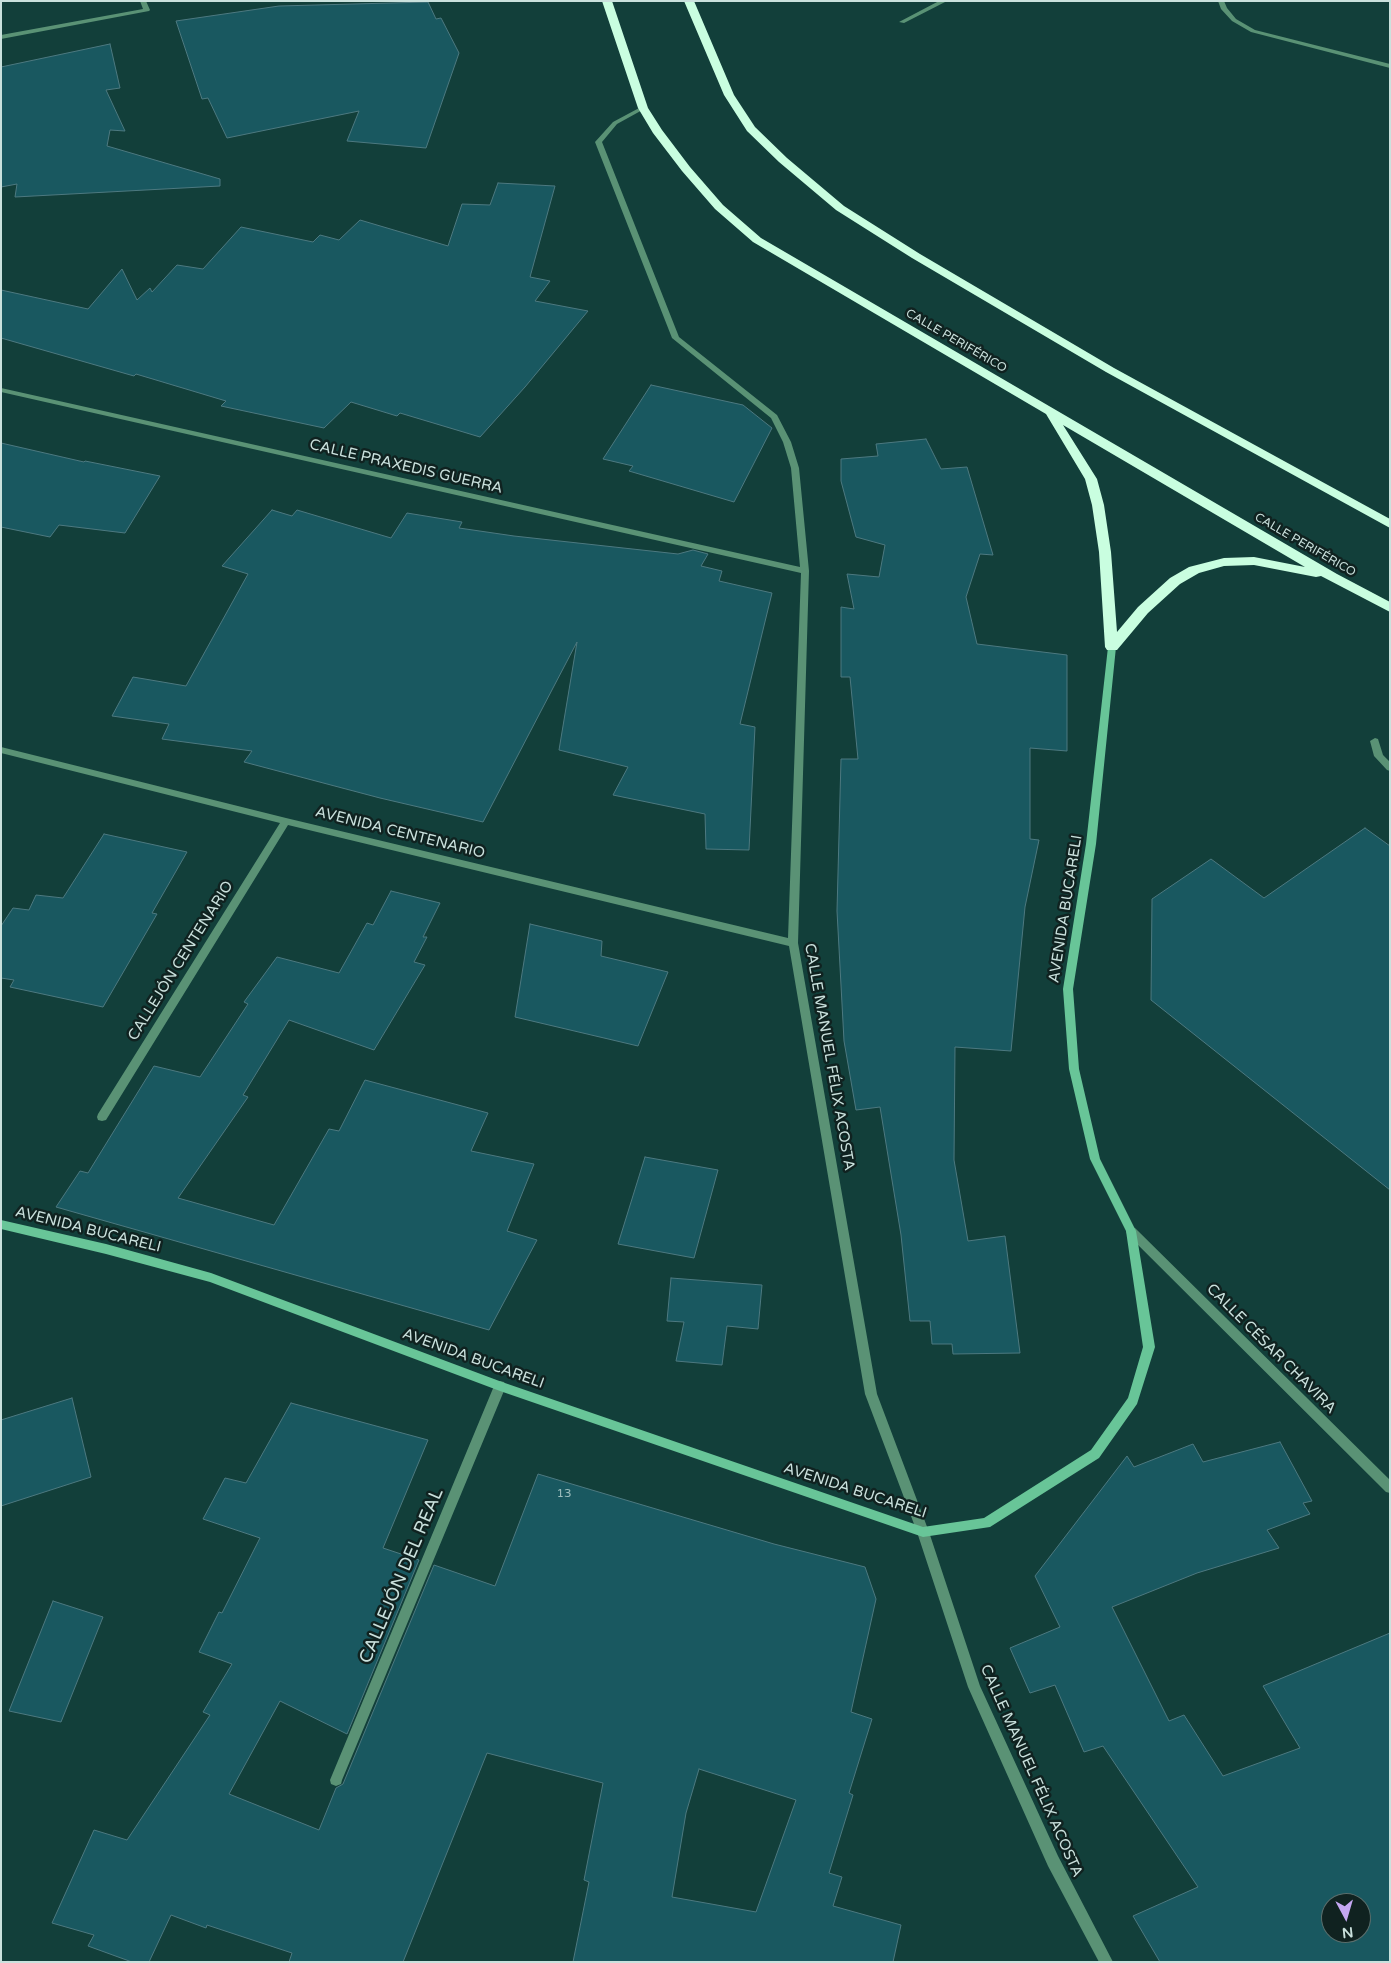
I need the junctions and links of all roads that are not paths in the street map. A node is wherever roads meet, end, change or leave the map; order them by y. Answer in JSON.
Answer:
{"nodes":[{"id":1,"x":143,"y":1,"type":"edge"},
{"id":2,"x":607,"y":1,"type":"edge"},
{"id":3,"x":689,"y":1,"type":"edge"},
{"id":4,"x":944,"y":1,"type":"edge"},
{"id":5,"x":1221,"y":1,"type":"edge"},
{"id":6,"x":902,"y":22,"type":"dead end"},
{"id":7,"x":1,"y":38,"type":"edge"},
{"id":8,"x":1390,"y":66,"type":"edge"},
{"id":9,"x":643,"y":108,"type":"junction"},
{"id":10,"x":1,"y":390,"type":"edge"},
{"id":11,"x":1047,"y":410,"type":"junction"},
{"id":12,"x":1390,"y":524,"type":"edge"},
{"id":13,"x":805,"y":571,"type":"junction"},
{"id":14,"x":1332,"y":577,"type":"junction"},
{"id":15,"x":1390,"y":608,"type":"edge"},
{"id":16,"x":1112,"y":647,"type":"junction"},
{"id":17,"x":1375,"y":741,"type":"dead end"},
{"id":18,"x":1,"y":750,"type":"edge"},
{"id":19,"x":1390,"y":768,"type":"edge"},
{"id":20,"x":286,"y":821,"type":"junction"},
{"id":21,"x":793,"y":943,"type":"junction"},
{"id":22,"x":102,"y":1117,"type":"dead end"},
{"id":23,"x":1,"y":1224,"type":"edge"},
{"id":24,"x":1131,"y":1231,"type":"junction"},
{"id":25,"x":500,"y":1386,"type":"junction"},
{"id":26,"x":1390,"y":1488,"type":"edge"},
{"id":27,"x":923,"y":1532,"type":"junction"},
{"id":28,"x":336,"y":1780,"type":"dead end"},
{"id":29,"x":1106,"y":1962,"type":"edge"}],
"edges":[{"from":1,"to":7,"type":"street"},
{"from":2,"to":9,"type":"highway","name":"CALLE PERIFÉRICO"},
{"from":3,"to":12,"type":"highway"},
{"from":4,"to":6,"type":"street"},
{"from":5,"to":8,"type":"street"},
{"from":9,"to":11,"type":"highway","name":"CALLE PERIFÉRICO"},
{"from":9,"to":13,"type":"street","name":"CALLE MANUEL FÉLIX ACOSTA"},
{"from":10,"to":13,"type":"street","name":"CALLE PRAXEDIS GUERRA"},
{"from":11,"to":14,"type":"highway","name":"CALLE PERIFÉRICO"},
{"from":11,"to":16,"type":"highway"},
{"from":13,"to":21,"type":"street","name":"CALLE MANUEL FÉLIX ACOSTA"},
{"from":14,"to":15,"type":"highway","name":"CALLE PERIFÉRICO"},
{"from":14,"to":16,"type":"highway"},
{"from":16,"to":24,"type":"street","name":"AVENIDA BUCARELI"},
{"from":17,"to":19,"type":"street"},
{"from":18,"to":20,"type":"street","name":"AVENIDA CENTENARIO"},
{"from":20,"to":21,"type":"street","name":"AVENIDA CENTENARIO"},
{"from":20,"to":22,"type":"street","name":"CALLEJÓN CENTENARIO"},
{"from":21,"to":27,"type":"street","name":"CALLE MANUEL FÉLIX ACOSTA"},
{"from":23,"to":25,"type":"street","name":"AVENIDA BUCARELI"},
{"from":24,"to":26,"type":"street","name":"CALLE CÉSAR CHAVIRA"},
{"from":24,"to":27,"type":"street","name":"AVENIDA BUCARELI"},
{"from":25,"to":27,"type":"street","name":"AVENIDA BUCARELI"},
{"from":25,"to":28,"type":"street","name":"CALLEJÓN DEL REAL"},
{"from":27,"to":29,"type":"street","name":"CALLE MANUEL FÉLIX ACOSTA"}]}
